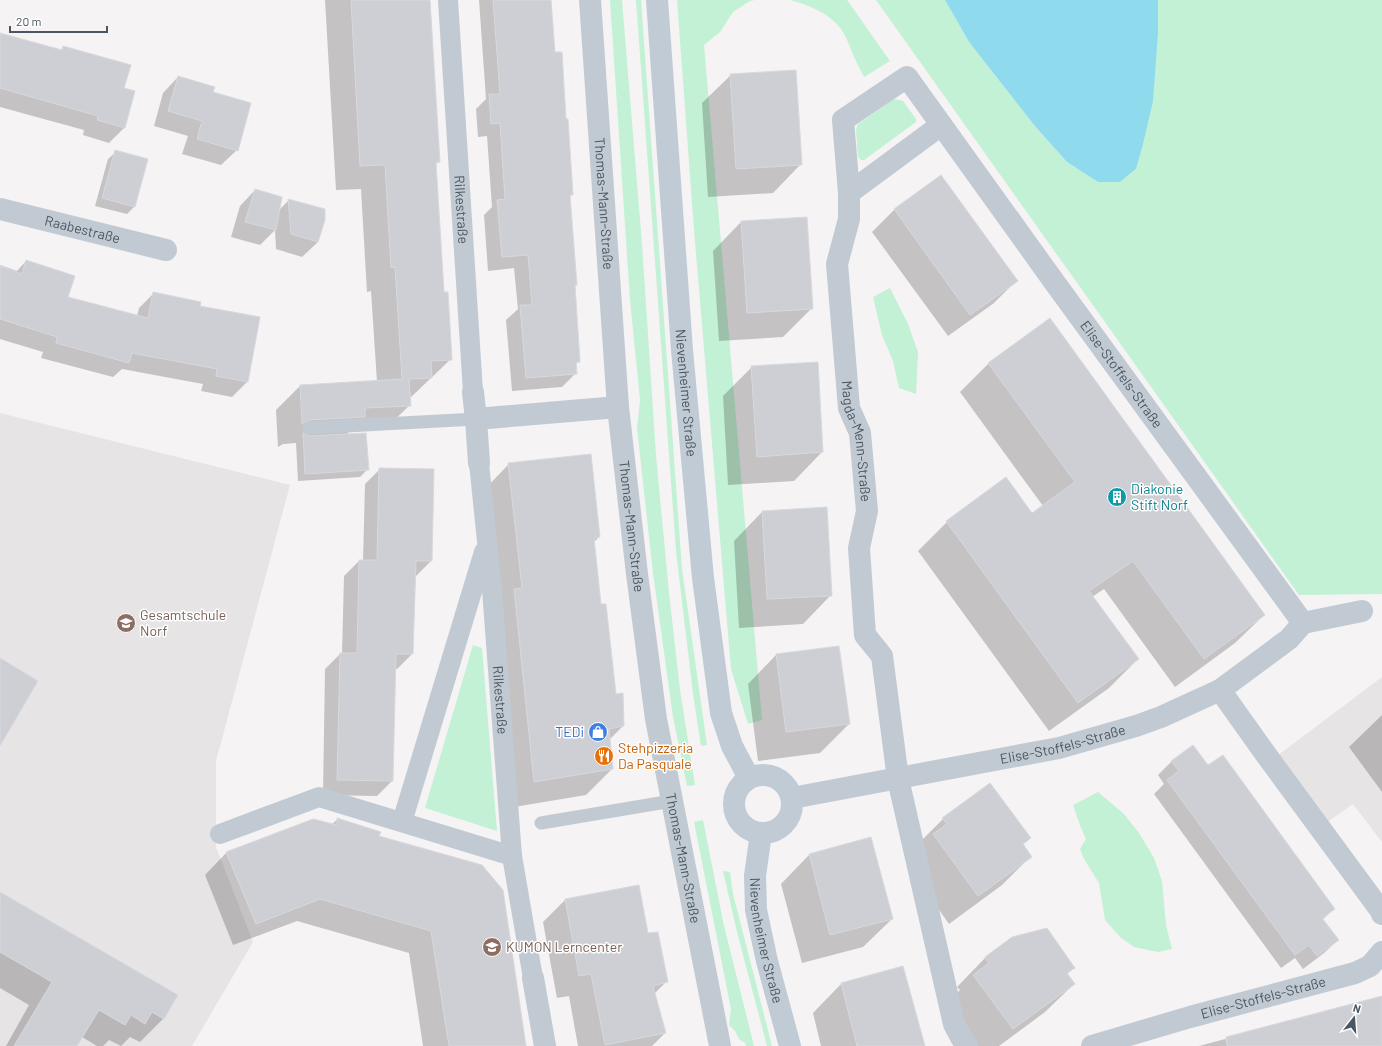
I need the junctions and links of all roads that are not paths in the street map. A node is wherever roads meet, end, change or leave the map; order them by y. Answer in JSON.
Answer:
{"nodes":[{"id":1,"x":448,"y":0,"type":"edge"},
{"id":2,"x":590,"y":0,"type":"edge"},
{"id":3,"x":657,"y":0,"type":"edge"},
{"id":4,"x":941,"y":126,"type":"junction"},
{"id":5,"x":849,"y":193,"type":"junction"},
{"id":6,"x":0,"y":209,"type":"edge"},
{"id":7,"x":166,"y":250,"type":"dead end"},
{"id":8,"x":473,"y":392,"type":"joint"},
{"id":9,"x":618,"y":407,"type":"junction"},
{"id":10,"x":476,"y":419,"type":"junction"},
{"id":11,"x":309,"y":428,"type":"dead end"},
{"id":12,"x":479,"y":464,"type":"joint"},
{"id":13,"x":487,"y":544,"type":"junction"},
{"id":14,"x":1362,"y":612,"type":"dead end"},
{"id":15,"x":1303,"y":622,"type":"junction"},
{"id":16,"x":1220,"y":690,"type":"junction"},
{"id":17,"x":749,"y":778,"type":"junction"},
{"id":18,"x":898,"y":778,"type":"junction"},
{"id":19,"x":792,"y":798,"type":"junction"},
{"id":20,"x":672,"y":801,"type":"junction"},
{"id":21,"x":402,"y":822,"type":"junction"},
{"id":22,"x":541,"y":823,"type":"dead end"},
{"id":23,"x":761,"y":833,"type":"junction"},
{"id":24,"x":220,"y":834,"type":"dead end"},
{"id":25,"x":512,"y":856,"type":"junction"},
{"id":26,"x":1382,"y":914,"type":"edge"},
{"id":27,"x":1382,"y":952,"type":"edge"},
{"id":28,"x":533,"y":978,"type":"joint"},
{"id":29,"x":545,"y":1046,"type":"edge"},
{"id":30,"x":720,"y":1046,"type":"edge"},
{"id":31,"x":790,"y":1046,"type":"edge"},
{"id":32,"x":967,"y":1046,"type":"edge"},
{"id":33,"x":1092,"y":1046,"type":"edge"}],
"edges":[{"from":1,"to":8,"type":"street","name":"Rilkestraße"},
{"from":2,"to":9,"type":"street","name":"Thomas-Mann-Straße"},
{"from":3,"to":17,"type":"main road","name":"Nievenheimer Straße"},
{"from":4,"to":5,"type":"street"},
{"from":4,"to":5,"type":"street","name":"Magda-Menn-Straße"},
{"from":4,"to":15,"type":"street","name":"Elise-Stoffels-Straße"},
{"from":5,"to":18,"type":"street","name":"Magda-Menn-Straße"},
{"from":6,"to":7,"type":"street","name":"Raabestraße"},
{"from":8,"to":10,"type":"street","name":"Rilkestraße"},
{"from":9,"to":10,"type":"street"},
{"from":9,"to":20,"type":"street","name":"Thomas-Mann-Straße"},
{"from":10,"to":11,"type":"lane"},
{"from":10,"to":12,"type":"street","name":"Rilkestraße"},
{"from":12,"to":13,"type":"street","name":"Rilkestraße"},
{"from":13,"to":21,"type":"street","name":"Rilkestraße"},
{"from":13,"to":25,"type":"street","name":"Rilkestraße"},
{"from":14,"to":15,"type":"street"},
{"from":15,"to":16,"type":"street","name":"Elise-Stoffels-Straße"},
{"from":16,"to":18,"type":"street","name":"Elise-Stoffels-Straße"},
{"from":16,"to":26,"type":"street"},
{"from":17,"to":19,"type":"main road"},
{"from":17,"to":23,"type":"main road"},
{"from":18,"to":19,"type":"street","name":"Elise-Stoffels-Straße"},
{"from":18,"to":32,"type":"street"},
{"from":19,"to":23,"type":"main road"},
{"from":20,"to":22,"type":"lane"},
{"from":20,"to":30,"type":"street","name":"Thomas-Mann-Straße"},
{"from":21,"to":24,"type":"street"},
{"from":21,"to":25,"type":"street"},
{"from":23,"to":31,"type":"main road","name":"Nievenheimer Straße"},
{"from":25,"to":28,"type":"street","name":"Rilkestraße"},
{"from":27,"to":33,"type":"street","name":"Elise-Stoffels-Straße"},
{"from":28,"to":29,"type":"street","name":"Rilkestraße"}]}
